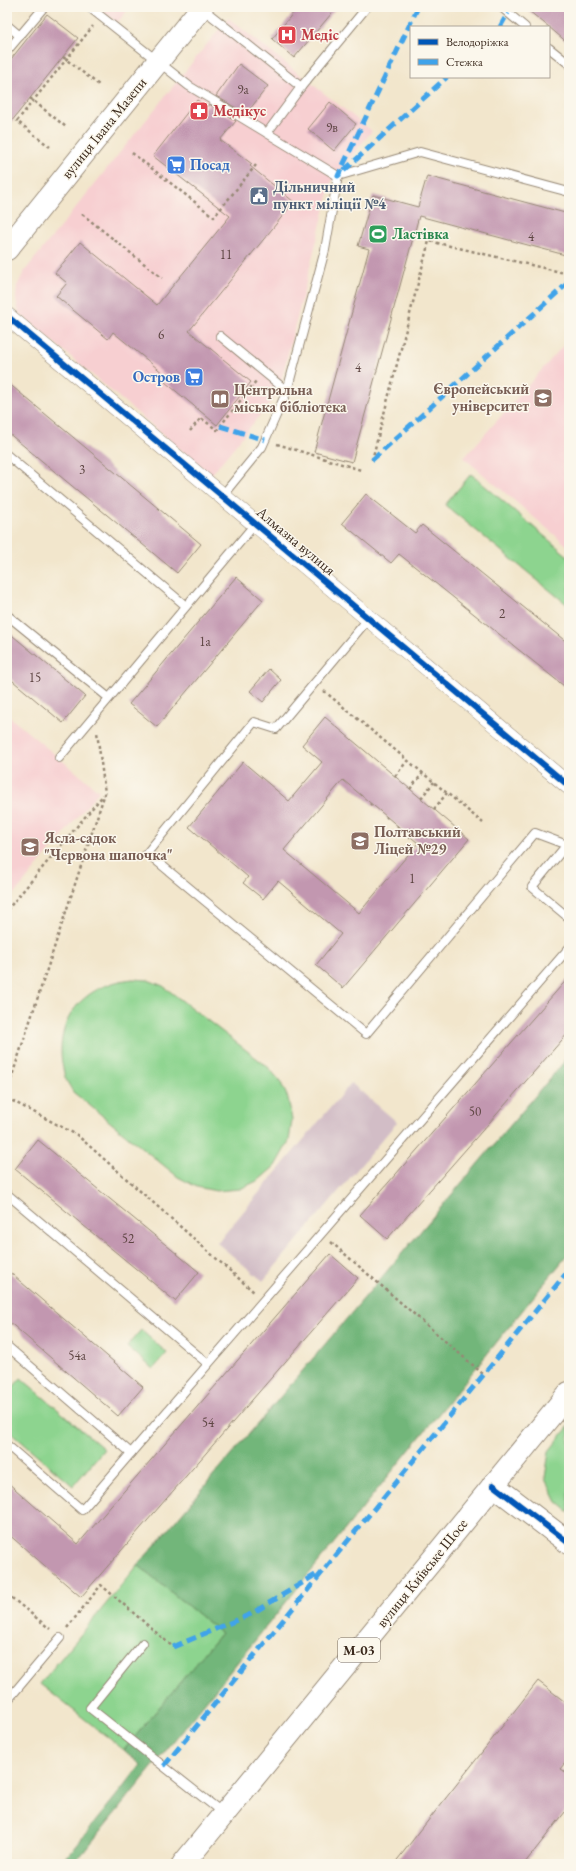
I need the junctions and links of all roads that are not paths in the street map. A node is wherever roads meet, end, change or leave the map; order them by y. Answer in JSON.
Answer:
{"nodes":[{"id":1,"x":44,"y":7,"type":"edge"},
{"id":2,"x":89,"y":7,"type":"edge"},
{"id":3,"x":201,"y":7,"type":"edge"},
{"id":4,"x":367,"y":7,"type":"edge"},
{"id":5,"x":501,"y":7,"type":"edge"},
{"id":6,"x":7,"y":25,"type":"edge"},
{"id":7,"x":523,"y":26,"type":"edge"},
{"id":8,"x":20,"y":36,"type":"junction"},
{"id":9,"x":550,"y":49,"type":"edge"},
{"id":10,"x":7,"y":51,"type":"edge"},
{"id":11,"x":157,"y":63,"type":"junction"},
{"id":12,"x":569,"y":64,"type":"edge"},
{"id":13,"x":301,"y":87,"type":"junction"},
{"id":14,"x":267,"y":133,"type":"junction"},
{"id":15,"x":338,"y":176,"type":"junction"},
{"id":16,"x":569,"y":192,"type":"edge"},
{"id":17,"x":7,"y":249,"type":"edge"},
{"id":18,"x":7,"y":316,"type":"edge"},
{"id":19,"x":220,"y":336,"type":"dead end"},
{"id":20,"x":287,"y":391,"type":"junction"},
{"id":21,"x":7,"y":455,"type":"edge"},
{"id":22,"x":222,"y":496,"type":"junction"},
{"id":23,"x":255,"y":524,"type":"junction"},
{"id":24,"x":186,"y":606,"type":"junction"},
{"id":25,"x":7,"y":615,"type":"edge"},
{"id":26,"x":369,"y":618,"type":"junction"},
{"id":27,"x":109,"y":698,"type":"junction"},
{"id":28,"x":59,"y":758,"type":"dead end"},
{"id":29,"x":569,"y":786,"type":"edge"},
{"id":30,"x":568,"y":844,"type":"edge"},
{"id":31,"x":569,"y":918,"type":"edge"},
{"id":32,"x":569,"y":948,"type":"edge"},
{"id":33,"x":7,"y":1194,"type":"edge"},
{"id":34,"x":7,"y":1346,"type":"edge"},
{"id":35,"x":208,"y":1364,"type":"junction"},
{"id":36,"x":569,"y":1392,"type":"edge"},
{"id":37,"x":7,"y":1445,"type":"edge"},
{"id":38,"x":131,"y":1453,"type":"junction"},
{"id":39,"x":493,"y":1485,"type":"junction"},
{"id":40,"x":569,"y":1543,"type":"edge"},
{"id":41,"x":60,"y":1638,"type":"road end"},
{"id":42,"x":143,"y":1643,"type":"dead end"},
{"id":43,"x":7,"y":1701,"type":"edge"},
{"id":44,"x":224,"y":1814,"type":"junction"},
{"id":45,"x":183,"y":1864,"type":"edge"}],
"edges":[{"from":1,"to":8,"type":"lane"},
{"from":2,"to":11,"type":"lane"},
{"from":3,"to":11,"type":"main road","name":"вулиця Івана Мазепи"},
{"from":3,"to":13,"type":"lane"},
{"from":4,"to":13,"type":"lane"},
{"from":5,"to":7,"type":"lane"},
{"from":6,"to":8,"type":"lane"},
{"from":8,"to":10,"type":"lane"},
{"from":9,"to":12,"type":"lane"},
{"from":11,"to":14,"type":"lane"},
{"from":11,"to":17,"type":"main road","name":"вулиця Івана Мазепи"},
{"from":13,"to":14,"type":"lane"},
{"from":14,"to":15,"type":"lane"},
{"from":15,"to":16,"type":"lane"},
{"from":15,"to":20,"type":"lane"},
{"from":18,"to":22,"type":"street","name":"Алмазна вулиця"},
{"from":19,"to":20,"type":"lane"},
{"from":20,"to":22,"type":"lane"},
{"from":21,"to":24,"type":"lane"},
{"from":22,"to":23,"type":"street","name":"Алмазна вулиця"},
{"from":23,"to":24,"type":"lane"},
{"from":23,"to":26,"type":"street","name":"Алмазна вулиця"},
{"from":24,"to":27,"type":"lane"},
{"from":25,"to":27,"type":"lane"},
{"from":26,"to":29,"type":"street","name":"Алмазна вулиця"},
{"from":26,"to":30,"type":"lane"},
{"from":27,"to":28,"type":"lane"},
{"from":30,"to":31,"type":"lane"},
{"from":32,"to":35,"type":"lane"},
{"from":33,"to":35,"type":"lane"},
{"from":34,"to":38,"type":"lane"},
{"from":35,"to":38,"type":"lane"},
{"from":36,"to":39,"type":"main road","name":"вулиця Київське Шосе","number":"М-03"},
{"from":37,"to":38,"type":"lane"},
{"from":39,"to":40,"type":"main road"},
{"from":39,"to":44,"type":"main road","name":"вулиця Київське Шосе","number":"М-03"},
{"from":41,"to":43,"type":"lane"},
{"from":42,"to":44,"type":"lane"},
{"from":44,"to":45,"type":"main road","name":"вулиця Київське Шосе","number":"М-03"}]}
